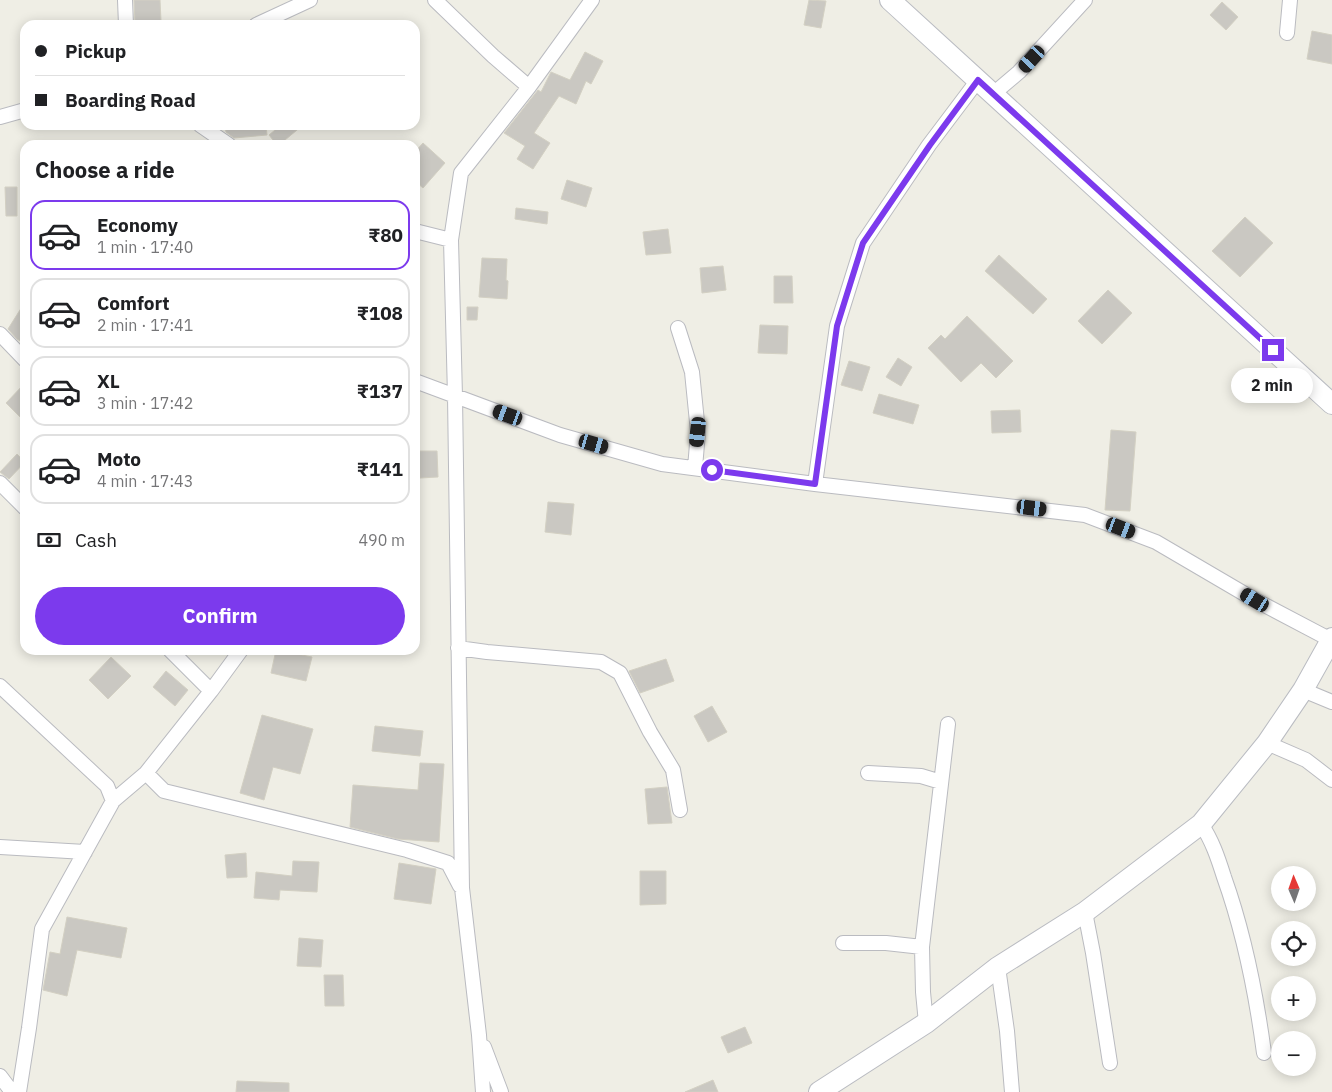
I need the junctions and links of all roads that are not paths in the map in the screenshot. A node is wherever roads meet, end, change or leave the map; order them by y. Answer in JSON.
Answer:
{"nodes":[{"id":1,"x":125,"y":0,"type":"edge"},
{"id":2,"x":310,"y":0,"type":"edge"},
{"id":3,"x":435,"y":0,"type":"edge"},
{"id":4,"x":592,"y":0,"type":"edge"},
{"id":5,"x":890,"y":0,"type":"edge"},
{"id":6,"x":1085,"y":0,"type":"edge"},
{"id":7,"x":1290,"y":0,"type":"edge"},
{"id":8,"x":126,"y":20,"type":"edge"},
{"id":9,"x":267,"y":20,"type":"edge"},
{"id":10,"x":1287,"y":33,"type":"dead end"},
{"id":11,"x":978,"y":80,"type":"junction"},
{"id":12,"x":529,"y":87,"type":"junction"},
{"id":13,"x":993,"y":94,"type":"junction"},
{"id":14,"x":20,"y":111,"type":"edge"},
{"id":15,"x":0,"y":117,"type":"edge"},
{"id":16,"x":207,"y":130,"type":"edge"},
{"id":17,"x":222,"y":140,"type":"edge"},
{"id":18,"x":420,"y":232,"type":"edge"},
{"id":19,"x":451,"y":240,"type":"junction"},
{"id":20,"x":678,"y":328,"type":"dead end"},
{"id":21,"x":0,"y":334,"type":"edge"},
{"id":22,"x":20,"y":355,"type":"edge"},
{"id":23,"x":420,"y":383,"type":"edge"},
{"id":24,"x":455,"y":396,"type":"junction"},
{"id":25,"x":1332,"y":404,"type":"edge"},
{"id":26,"x":695,"y":468,"type":"junction"},
{"id":27,"x":0,"y":483,"type":"edge"},
{"id":28,"x":815,"y":484,"type":"junction"},
{"id":29,"x":20,"y":503,"type":"edge"},
{"id":30,"x":1332,"y":639,"type":"edge"},
{"id":31,"x":458,"y":648,"type":"junction"},
{"id":32,"x":175,"y":655,"type":"edge"},
{"id":33,"x":237,"y":655,"type":"edge"},
{"id":34,"x":0,"y":686,"type":"edge"},
{"id":35,"x":211,"y":690,"type":"junction"},
{"id":36,"x":1303,"y":690,"type":"junction"},
{"id":37,"x":1332,"y":702,"type":"edge"},
{"id":38,"x":948,"y":724,"type":"dead end"},
{"id":39,"x":1267,"y":743,"type":"junction"},
{"id":40,"x":146,"y":772,"type":"junction"},
{"id":41,"x":868,"y":773,"type":"dead end"},
{"id":42,"x":1332,"y":780,"type":"edge"},
{"id":43,"x":940,"y":782,"type":"junction"},
{"id":44,"x":113,"y":801,"type":"junction"},
{"id":45,"x":680,"y":810,"type":"dead end"},
{"id":46,"x":1201,"y":824,"type":"junction"},
{"id":47,"x":0,"y":846,"type":"edge"},
{"id":48,"x":84,"y":852,"type":"junction"},
{"id":49,"x":462,"y":888,"type":"junction"},
{"id":50,"x":1085,"y":912,"type":"junction"},
{"id":51,"x":843,"y":943,"type":"dead end"},
{"id":52,"x":922,"y":947,"type":"junction"},
{"id":53,"x":998,"y":968,"type":"junction"},
{"id":54,"x":926,"y":1023,"type":"junction"},
{"id":55,"x":479,"y":1035,"type":"junction"},
{"id":56,"x":1264,"y":1053,"type":"dead end"},
{"id":57,"x":1110,"y":1064,"type":"dead end"},
{"id":58,"x":0,"y":1076,"type":"edge"},
{"id":59,"x":12,"y":1092,"type":"edge"},
{"id":60,"x":19,"y":1092,"type":"edge"},
{"id":61,"x":483,"y":1092,"type":"edge"},
{"id":62,"x":501,"y":1092,"type":"edge"},
{"id":63,"x":819,"y":1092,"type":"edge"},
{"id":64,"x":1012,"y":1092,"type":"edge"}],
"edges":[{"from":1,"to":8,"type":"street"},
{"from":2,"to":9,"type":"street"},
{"from":3,"to":12,"type":"street"},
{"from":4,"to":12,"type":"street"},
{"from":5,"to":11,"type":"main road"},
{"from":6,"to":13,"type":"street"},
{"from":7,"to":10,"type":"street"},
{"from":11,"to":13,"type":"main road"},
{"from":11,"to":28,"type":"street"},
{"from":12,"to":19,"type":"street"},
{"from":13,"to":25,"type":"main road"},
{"from":14,"to":15,"type":"street"},
{"from":16,"to":17,"type":"street"},
{"from":18,"to":19,"type":"street"},
{"from":19,"to":24,"type":"street"},
{"from":20,"to":26,"type":"street"},
{"from":21,"to":22,"type":"street"},
{"from":23,"to":24,"type":"street"},
{"from":24,"to":26,"type":"street"},
{"from":24,"to":31,"type":"street"},
{"from":26,"to":28,"type":"street"},
{"from":27,"to":29,"type":"street"},
{"from":28,"to":30,"type":"street"},
{"from":30,"to":36,"type":"main road"},
{"from":31,"to":45,"type":"street"},
{"from":31,"to":49,"type":"street"},
{"from":32,"to":35,"type":"street"},
{"from":33,"to":35,"type":"street"},
{"from":34,"to":44,"type":"street"},
{"from":35,"to":40,"type":"street"},
{"from":36,"to":37,"type":"street"},
{"from":36,"to":39,"type":"main road"},
{"from":38,"to":43,"type":"street"},
{"from":39,"to":42,"type":"street"},
{"from":39,"to":46,"type":"main road"},
{"from":40,"to":44,"type":"street"},
{"from":40,"to":49,"type":"street"},
{"from":41,"to":43,"type":"street"},
{"from":43,"to":52,"type":"street"},
{"from":44,"to":48,"type":"street"},
{"from":46,"to":50,"type":"main road"},
{"from":46,"to":56,"type":"street"},
{"from":47,"to":48,"type":"street"},
{"from":48,"to":60,"type":"street"},
{"from":49,"to":55,"type":"street"},
{"from":50,"to":53,"type":"main road"},
{"from":50,"to":57,"type":"street"},
{"from":51,"to":52,"type":"street"},
{"from":52,"to":54,"type":"street"},
{"from":53,"to":54,"type":"main road"},
{"from":53,"to":64,"type":"street"},
{"from":54,"to":63,"type":"main road"},
{"from":55,"to":61,"type":"street"},
{"from":55,"to":62,"type":"street"},
{"from":58,"to":59,"type":"street"}]}
